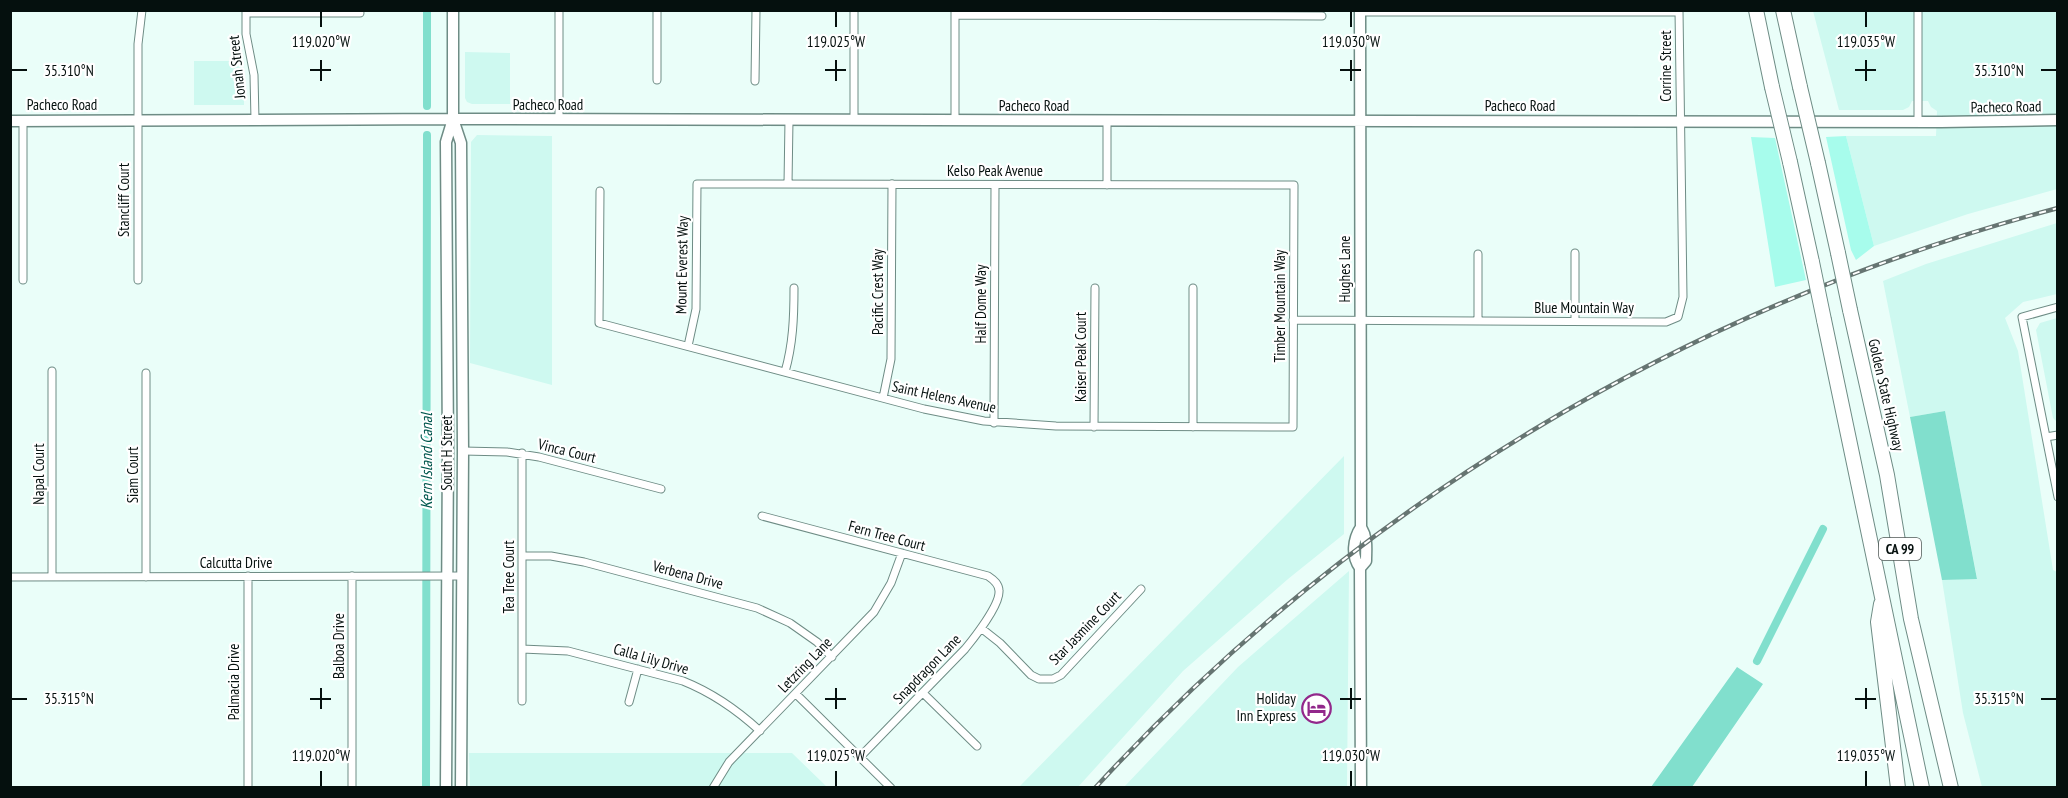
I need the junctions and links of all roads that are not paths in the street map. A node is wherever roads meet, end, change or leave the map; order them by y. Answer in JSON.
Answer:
{"nodes":[{"id":1,"x":142,"y":10,"type":"edge"},
{"id":2,"x":453,"y":10,"type":"edge"},
{"id":3,"x":559,"y":10,"type":"edge"},
{"id":4,"x":657,"y":10,"type":"edge"},
{"id":5,"x":756,"y":10,"type":"edge"},
{"id":6,"x":854,"y":10,"type":"edge"},
{"id":7,"x":1756,"y":10,"type":"edge"},
{"id":8,"x":1783,"y":10,"type":"edge"},
{"id":9,"x":1918,"y":10,"type":"edge"},
{"id":10,"x":1360,"y":11,"type":"edge"},
{"id":11,"x":1679,"y":11,"type":"edge"},
{"id":12,"x":246,"y":12,"type":"edge"},
{"id":13,"x":360,"y":13,"type":"dead end"},
{"id":14,"x":955,"y":13,"type":"edge"},
{"id":15,"x":1184,"y":13,"type":"edge"},
{"id":16,"x":1322,"y":16,"type":"dead end"},
{"id":17,"x":657,"y":80,"type":"dead end"},
{"id":18,"x":755,"y":81,"type":"dead end"},
{"id":19,"x":453,"y":119,"type":"junction"},
{"id":20,"x":137,"y":120,"type":"junction"},
{"id":21,"x":255,"y":120,"type":"junction"},
{"id":22,"x":559,"y":120,"type":"junction"},
{"id":23,"x":789,"y":120,"type":"junction"},
{"id":24,"x":854,"y":120,"type":"junction"},
{"id":25,"x":2058,"y":120,"type":"edge"},
{"id":26,"x":10,"y":121,"type":"edge"},
{"id":27,"x":23,"y":121,"type":"junction"},
{"id":28,"x":955,"y":121,"type":"junction"},
{"id":29,"x":1107,"y":121,"type":"junction"},
{"id":30,"x":1360,"y":121,"type":"junction"},
{"id":31,"x":1680,"y":122,"type":"junction"},
{"id":32,"x":1918,"y":122,"type":"junction"},
{"id":33,"x":697,"y":184,"type":"joint"},
{"id":34,"x":788,"y":184,"type":"junction"},
{"id":35,"x":892,"y":184,"type":"junction"},
{"id":36,"x":995,"y":184,"type":"junction"},
{"id":37,"x":1107,"y":185,"type":"junction"},
{"id":38,"x":1294,"y":185,"type":"joint"},
{"id":39,"x":600,"y":191,"type":"dead end"},
{"id":40,"x":447,"y":224,"type":"junction"},
{"id":41,"x":1575,"y":253,"type":"dead end"},
{"id":42,"x":1478,"y":254,"type":"dead end"},
{"id":43,"x":23,"y":280,"type":"dead end"},
{"id":44,"x":138,"y":280,"type":"dead end"},
{"id":45,"x":462,"y":287,"type":"junction"},
{"id":46,"x":794,"y":288,"type":"dead end"},
{"id":47,"x":1095,"y":288,"type":"dead end"},
{"id":48,"x":1193,"y":288,"type":"dead end"},
{"id":49,"x":2058,"y":307,"type":"edge"},
{"id":50,"x":1293,"y":320,"type":"junction"},
{"id":51,"x":1360,"y":320,"type":"junction"},
{"id":52,"x":1478,"y":321,"type":"junction"},
{"id":53,"x":1575,"y":321,"type":"junction"},
{"id":54,"x":688,"y":346,"type":"junction"},
{"id":55,"x":52,"y":371,"type":"dead end"},
{"id":56,"x":785,"y":372,"type":"junction"},
{"id":57,"x":146,"y":373,"type":"dead end"},
{"id":58,"x":448,"y":381,"type":"junction"},
{"id":59,"x":883,"y":398,"type":"junction"},
{"id":60,"x":994,"y":423,"type":"junction"},
{"id":61,"x":1094,"y":427,"type":"junction"},
{"id":62,"x":1193,"y":427,"type":"junction"},
{"id":63,"x":1293,"y":427,"type":"joint"},
{"id":64,"x":2058,"y":435,"type":"edge"},
{"id":65,"x":2046,"y":437,"type":"junction"},
{"id":66,"x":463,"y":451,"type":"junction"},
{"id":67,"x":522,"y":453,"type":"junction"},
{"id":68,"x":662,"y":489,"type":"dead end"},
{"id":69,"x":2058,"y":497,"type":"edge"},
{"id":70,"x":762,"y":516,"type":"dead end"},
{"id":71,"x":902,"y":554,"type":"junction"},
{"id":72,"x":522,"y":556,"type":"junction"},
{"id":73,"x":248,"y":576,"type":"junction"},
{"id":74,"x":352,"y":576,"type":"junction"},
{"id":75,"x":448,"y":576,"type":"junction"},
{"id":76,"x":461,"y":576,"type":"junction"},
{"id":77,"x":10,"y":577,"type":"edge"},
{"id":78,"x":52,"y":577,"type":"junction"},
{"id":79,"x":146,"y":577,"type":"junction"},
{"id":80,"x":1141,"y":589,"type":"dead end"},
{"id":81,"x":999,"y":590,"type":"joint"},
{"id":82,"x":1882,"y":596,"type":"junction"},
{"id":83,"x":1911,"y":619,"type":"junction"},
{"id":84,"x":981,"y":628,"type":"junction"},
{"id":85,"x":522,"y":649,"type":"junction"},
{"id":86,"x":832,"y":657,"type":"junction"},
{"id":87,"x":638,"y":669,"type":"junction"},
{"id":88,"x":923,"y":693,"type":"junction"},
{"id":89,"x":796,"y":694,"type":"junction"},
{"id":90,"x":522,"y":701,"type":"dead end"},
{"id":91,"x":629,"y":702,"type":"dead end"},
{"id":92,"x":760,"y":731,"type":"junction"},
{"id":93,"x":977,"y":746,"type":"dead end"},
{"id":94,"x":860,"y":757,"type":"junction"},
{"id":95,"x":248,"y":788,"type":"edge"},
{"id":96,"x":352,"y":788,"type":"edge"},
{"id":97,"x":446,"y":788,"type":"edge"},
{"id":98,"x":461,"y":788,"type":"edge"},
{"id":99,"x":713,"y":788,"type":"edge"},
{"id":100,"x":891,"y":788,"type":"edge"},
{"id":101,"x":1361,"y":788,"type":"edge"},
{"id":102,"x":1898,"y":788,"type":"edge"},
{"id":103,"x":1922,"y":788,"type":"edge"},
{"id":104,"x":1951,"y":788,"type":"edge"},
{"id":105,"x":1961,"y":788,"type":"edge"}],
"edges":[{"from":1,"to":20,"type":"street","name":"Stancliff Court"},
{"from":2,"to":19,"type":"street","name":"South H Street"},
{"from":3,"to":22,"type":"street"},
{"from":4,"to":17,"type":"street"},
{"from":5,"to":18,"type":"street"},
{"from":6,"to":24,"type":"street"},
{"from":7,"to":82,"type":"highway","number":"CA 99","bridge":true},
{"from":8,"to":83,"type":"highway","name":"Golden State Highway","number":"CA 99","bridge":true},
{"from":9,"to":32,"type":"street"},
{"from":10,"to":11,"type":"street"},
{"from":10,"to":30,"type":"street","name":"Hughes Lane"},
{"from":11,"to":31,"type":"street","name":"Corrine Street"},
{"from":12,"to":13,"type":"street"},
{"from":12,"to":21,"type":"street","name":"Jonah Street"},
{"from":14,"to":15,"type":"street"},
{"from":14,"to":28,"type":"street"},
{"from":15,"to":16,"type":"street"},
{"from":19,"to":21,"type":"street","name":"Pacheco Road"},
{"from":19,"to":22,"type":"street","name":"Pacheco Road"},
{"from":19,"to":40,"type":"street","name":"South H Street"},
{"from":19,"to":45,"type":"street","name":"South H Street"},
{"from":20,"to":21,"type":"street","name":"Pacheco Road"},
{"from":20,"to":27,"type":"street","name":"Pacheco Road"},
{"from":20,"to":44,"type":"street","name":"Stancliff Court"},
{"from":22,"to":23,"type":"street","name":"Pacheco Road"},
{"from":23,"to":24,"type":"street","name":"Pacheco Road"},
{"from":23,"to":34,"type":"street"},
{"from":24,"to":28,"type":"street","name":"Pacheco Road"},
{"from":25,"to":32,"type":"street","name":"Pacheco Road"},
{"from":26,"to":27,"type":"street","name":"Pacheco Road"},
{"from":27,"to":43,"type":"street"},
{"from":28,"to":29,"type":"street","name":"Pacheco Road"},
{"from":29,"to":30,"type":"street","name":"Pacheco Road"},
{"from":29,"to":37,"type":"street"},
{"from":30,"to":31,"type":"street","name":"Pacheco Road"},
{"from":30,"to":51,"type":"street","name":"Hughes Lane"},
{"from":31,"to":32,"type":"street","name":"Pacheco Road"},
{"from":31,"to":53,"type":"street","name":"Blue Mountain Way"},
{"from":33,"to":34,"type":"street","name":"Kelso Peak Avenue"},
{"from":33,"to":54,"type":"street","name":"Mount Everest Way"},
{"from":34,"to":35,"type":"street","name":"Kelso Peak Avenue"},
{"from":35,"to":36,"type":"street","name":"Kelso Peak Avenue"},
{"from":35,"to":59,"type":"street","name":"Pacific Crest Way"},
{"from":36,"to":37,"type":"street","name":"Kelso Peak Avenue"},
{"from":36,"to":60,"type":"street","name":"Half Dome Way"},
{"from":37,"to":38,"type":"street","name":"Kelso Peak Avenue"},
{"from":38,"to":50,"type":"street","name":"Timber Mountain Way"},
{"from":39,"to":54,"type":"street","name":"Saint Helens Avenue"},
{"from":40,"to":45,"type":"street"},
{"from":40,"to":58,"type":"street","name":"South H Street"},
{"from":41,"to":53,"type":"street"},
{"from":42,"to":52,"type":"street"},
{"from":45,"to":66,"type":"street","name":"South H Street"},
{"from":46,"to":56,"type":"street"},
{"from":47,"to":61,"type":"street","name":"Kaiser Peak Court"},
{"from":48,"to":62,"type":"street"},
{"from":49,"to":65,"type":"street"},
{"from":50,"to":51,"type":"street","name":"Blue Mountain Way"},
{"from":50,"to":63,"type":"street","name":"Timber Mountain Way"},
{"from":51,"to":52,"type":"street","name":"Blue Mountain Way"},
{"from":51,"to":101,"type":"street","name":"Hughes Lane"},
{"from":52,"to":53,"type":"street","name":"Blue Mountain Way"},
{"from":54,"to":56,"type":"street","name":"Saint Helens Avenue"},
{"from":55,"to":78,"type":"street","name":"Napal Court"},
{"from":56,"to":59,"type":"street","name":"Saint Helens Avenue"},
{"from":57,"to":79,"type":"street","name":"Siam Court"},
{"from":58,"to":66,"type":"street"},
{"from":58,"to":75,"type":"street","name":"South H Street"},
{"from":59,"to":60,"type":"street","name":"Saint Helens Avenue"},
{"from":60,"to":61,"type":"street","name":"Saint Helens Avenue"},
{"from":61,"to":62,"type":"street","name":"Saint Helens Avenue"},
{"from":62,"to":63,"type":"street","name":"Saint Helens Avenue"},
{"from":64,"to":65,"type":"street"},
{"from":65,"to":69,"type":"street"},
{"from":66,"to":67,"type":"street","name":"Vinca Court"},
{"from":66,"to":76,"type":"street","name":"South H Street"},
{"from":67,"to":68,"type":"street","name":"Vinca Court"},
{"from":67,"to":72,"type":"street","name":"Tea Tree Court"},
{"from":70,"to":71,"type":"street","name":"Fern Tree Court"},
{"from":71,"to":81,"type":"street","name":"Fern Tree Court"},
{"from":71,"to":86,"type":"street","name":"Letzring Lane"},
{"from":72,"to":85,"type":"street","name":"Tea Tree Court"},
{"from":72,"to":86,"type":"street","name":"Verbena Drive"},
{"from":73,"to":74,"type":"street","name":"Calcutta Drive"},
{"from":73,"to":79,"type":"street","name":"Calcutta Drive"},
{"from":73,"to":95,"type":"street","name":"Palmacia Drive"},
{"from":74,"to":75,"type":"street","name":"Calcutta Drive"},
{"from":74,"to":96,"type":"street","name":"Balboa Drive"},
{"from":75,"to":76,"type":"street","name":"Calcutta Drive"},
{"from":75,"to":97,"type":"street","name":"South H Street"},
{"from":76,"to":98,"type":"street","name":"South H Street"},
{"from":77,"to":78,"type":"street","name":"Calcutta Drive"},
{"from":78,"to":79,"type":"street","name":"Calcutta Drive"},
{"from":80,"to":84,"type":"street","name":"Star Jasmine Court"},
{"from":81,"to":84,"type":"street","name":"Snapdragon Lane"},
{"from":82,"to":102,"type":"highway"},
{"from":82,"to":103,"type":"highway","number":"CA 99"},
{"from":83,"to":104,"type":"highway","name":"Golden State Highway","number":"CA 99"},
{"from":83,"to":105,"type":"highway"},
{"from":84,"to":88,"type":"street","name":"Snapdragon Lane"},
{"from":85,"to":87,"type":"street","name":"Calla Lily Drive"},
{"from":85,"to":90,"type":"street","name":"Tea Tree Court"},
{"from":86,"to":89,"type":"street","name":"Letzring Lane"},
{"from":87,"to":91,"type":"street"},
{"from":87,"to":92,"type":"street","name":"Calla Lily Drive"},
{"from":88,"to":93,"type":"street"},
{"from":88,"to":94,"type":"street","name":"Snapdragon Lane"},
{"from":89,"to":92,"type":"street","name":"Letzring Lane"},
{"from":89,"to":94,"type":"street"},
{"from":92,"to":99,"type":"street","name":"Letzring Lane"},
{"from":94,"to":100,"type":"street"}]}
